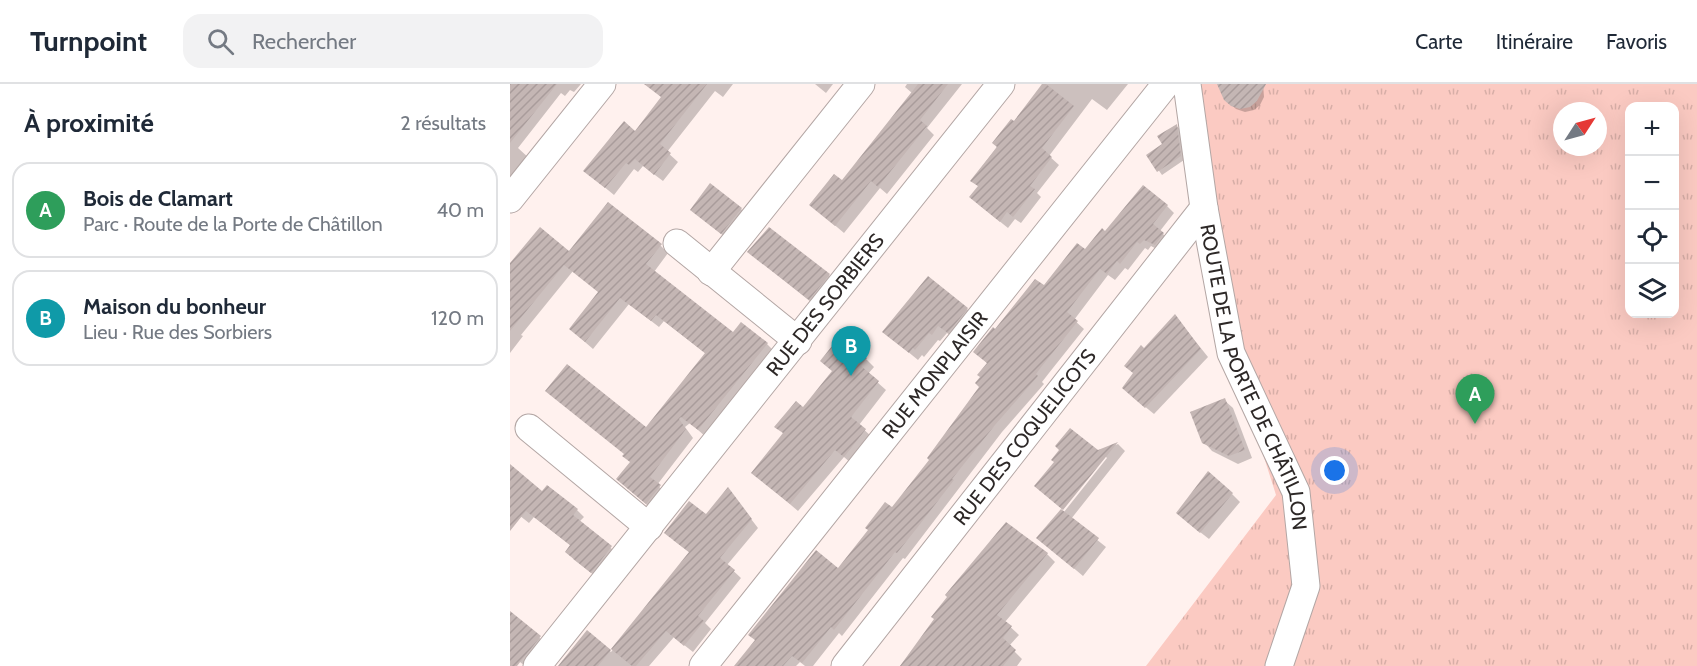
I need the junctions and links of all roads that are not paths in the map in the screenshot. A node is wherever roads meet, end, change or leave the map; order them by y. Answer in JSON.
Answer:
{"nodes":[{"id":1,"x":602,"y":84,"type":"edge"},
{"id":2,"x":861,"y":84,"type":"edge"},
{"id":3,"x":1001,"y":84,"type":"edge"},
{"id":4,"x":1166,"y":84,"type":"edge"},
{"id":5,"x":1187,"y":84,"type":"edge"},
{"id":6,"x":510,"y":200,"type":"edge"},
{"id":7,"x":1204,"y":208,"type":"junction"},
{"id":8,"x":677,"y":243,"type":"dead end"},
{"id":9,"x":711,"y":272,"type":"junction"},
{"id":10,"x":798,"y":340,"type":"junction"},
{"id":11,"x":529,"y":428,"type":"dead end"},
{"id":12,"x":649,"y":527,"type":"junction"},
{"id":13,"x":537,"y":666,"type":"edge"},
{"id":14,"x":704,"y":666,"type":"edge"},
{"id":15,"x":845,"y":666,"type":"edge"},
{"id":16,"x":1279,"y":666,"type":"edge"}],
"edges":[{"from":1,"to":6,"type":"street"},
{"from":2,"to":9,"type":"street"},
{"from":3,"to":10,"type":"street","name":"RUE DES SORBIERS"},
{"from":4,"to":14,"type":"street","name":"RUE MONPLAISIR"},
{"from":5,"to":7,"type":"street","name":"ROUTE DE LA PORTE DE CHÂTILLON"},
{"from":7,"to":15,"type":"street","name":"RUE DES COQUELICOTS"},
{"from":7,"to":16,"type":"street","name":"ROUTE DE LA PORTE DE CHÂTILLON"},
{"from":8,"to":9,"type":"street"},
{"from":9,"to":10,"type":"street"},
{"from":10,"to":12,"type":"street","name":"RUE DES SORBIERS"},
{"from":11,"to":12,"type":"street"},
{"from":12,"to":13,"type":"street","name":"RUE DES SORBIERS"}]}
